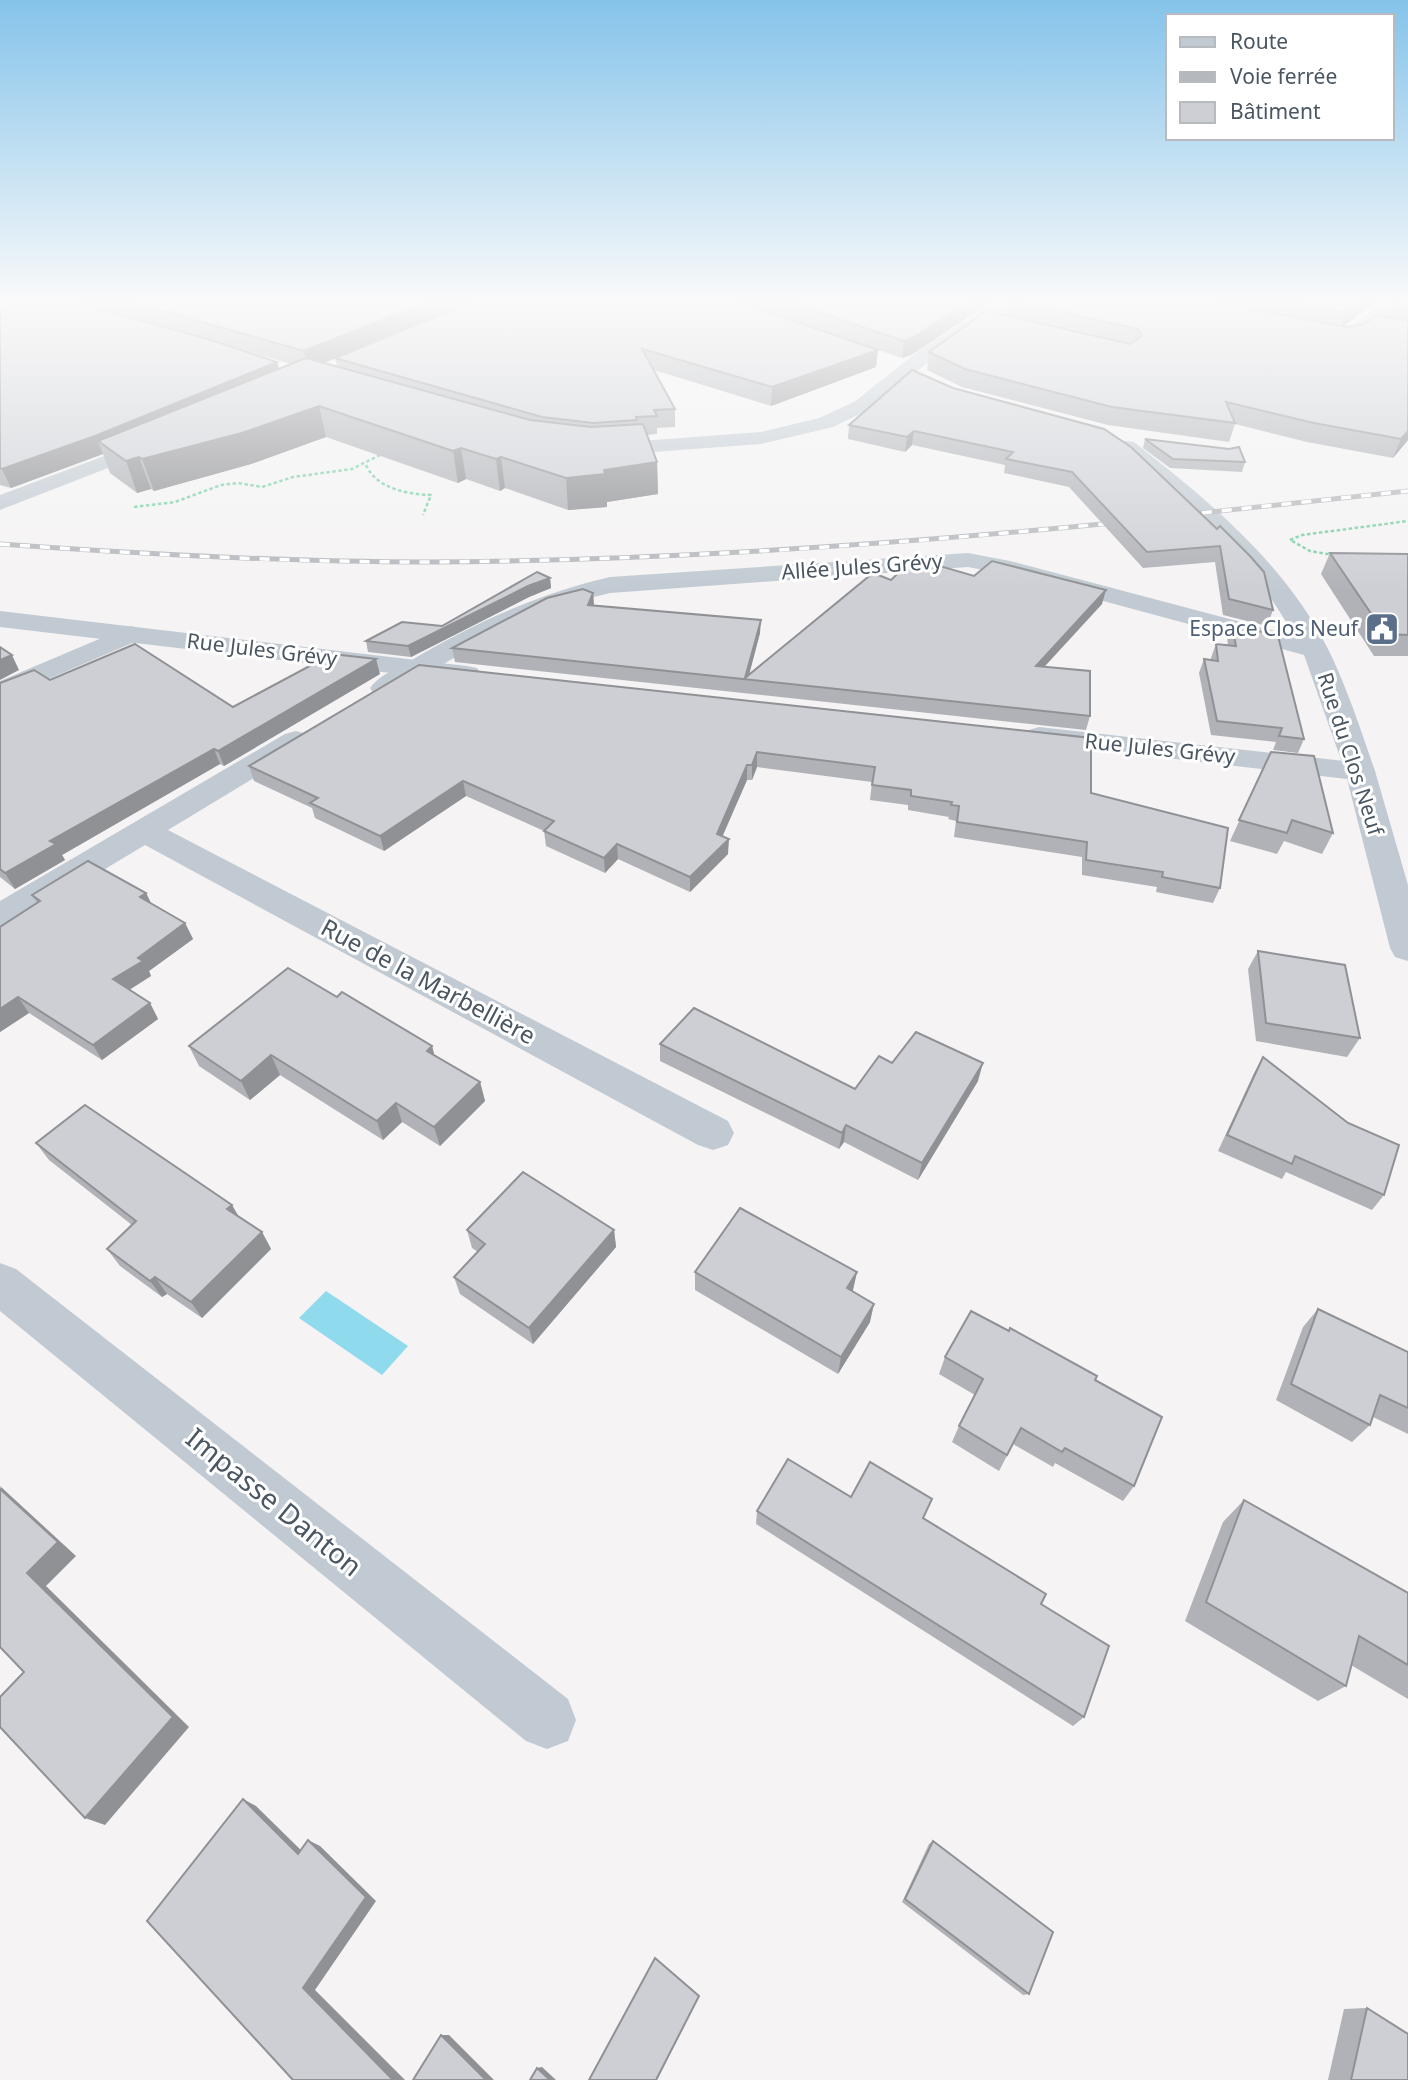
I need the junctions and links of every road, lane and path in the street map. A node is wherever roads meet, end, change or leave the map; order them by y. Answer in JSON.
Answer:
{"nodes":[{"id":1,"x":873,"y":397,"type":"edge"},
{"id":2,"x":178,"y":433,"type":"edge"},
{"id":3,"x":1150,"y":438,"type":"edge"},
{"id":4,"x":576,"y":449,"type":"edge"},
{"id":5,"x":388,"y":451,"type":"edge"},
{"id":6,"x":366,"y":464,"type":"junction"},
{"id":7,"x":0,"y":503,"type":"edge"},
{"id":8,"x":134,"y":507,"type":"dead end"},
{"id":9,"x":424,"y":514,"type":"dead end"},
{"id":10,"x":1408,"y":521,"type":"edge"},
{"id":11,"x":1337,"y":556,"type":"edge"},
{"id":12,"x":0,"y":619,"type":"edge"},
{"id":13,"x":130,"y":634,"type":"junction"},
{"id":14,"x":1315,"y":650,"type":"junction"},
{"id":15,"x":416,"y":668,"type":"junction"},
{"id":16,"x":499,"y":677,"type":"edge"},
{"id":17,"x":0,"y":691,"type":"edge"},
{"id":18,"x":357,"y":704,"type":"edge"},
{"id":19,"x":321,"y":725,"type":"edge"},
{"id":20,"x":1013,"y":733,"type":"edge"},
{"id":21,"x":1360,"y":771,"type":"junction"},
{"id":22,"x":144,"y":831,"type":"junction"},
{"id":23,"x":0,"y":917,"type":"edge"},
{"id":24,"x":1408,"y":948,"type":"edge"},
{"id":25,"x":713,"y":1133,"type":"dead end"},
{"id":26,"x":0,"y":1283,"type":"edge"},
{"id":27,"x":547,"y":1720,"type":"dead end"}],
"edges":[{"from":1,"to":4,"type":"street"},
{"from":2,"to":7,"type":"street"},
{"from":3,"to":14,"type":"street","name":"Rue du Clos Neuf"},
{"from":5,"to":6,"type":"path"},
{"from":6,"to":8,"type":"path"},
{"from":6,"to":9,"type":"path"},
{"from":10,"to":11,"type":"path"},
{"from":12,"to":13,"type":"street","name":"Rue Jules Grévy"},
{"from":13,"to":15,"type":"street","name":"Rue Jules Grévy"},
{"from":13,"to":17,"type":"street"},
{"from":14,"to":15,"type":"street","name":"Allée Jules Grévy"},
{"from":14,"to":21,"type":"street","name":"Rue du Clos Neuf"},
{"from":15,"to":16,"type":"street","name":"Rue Jules Grévy"},
{"from":15,"to":18,"type":"street"},
{"from":19,"to":22,"type":"street"},
{"from":20,"to":21,"type":"street","name":"Rue Jules Grévy"},
{"from":21,"to":24,"type":"street","name":"Rue du Clos Neuf"},
{"from":22,"to":23,"type":"street"},
{"from":22,"to":25,"type":"street","name":"Rue de la Marbellière"},
{"from":26,"to":27,"type":"street","name":"Impasse Danton"}]}
